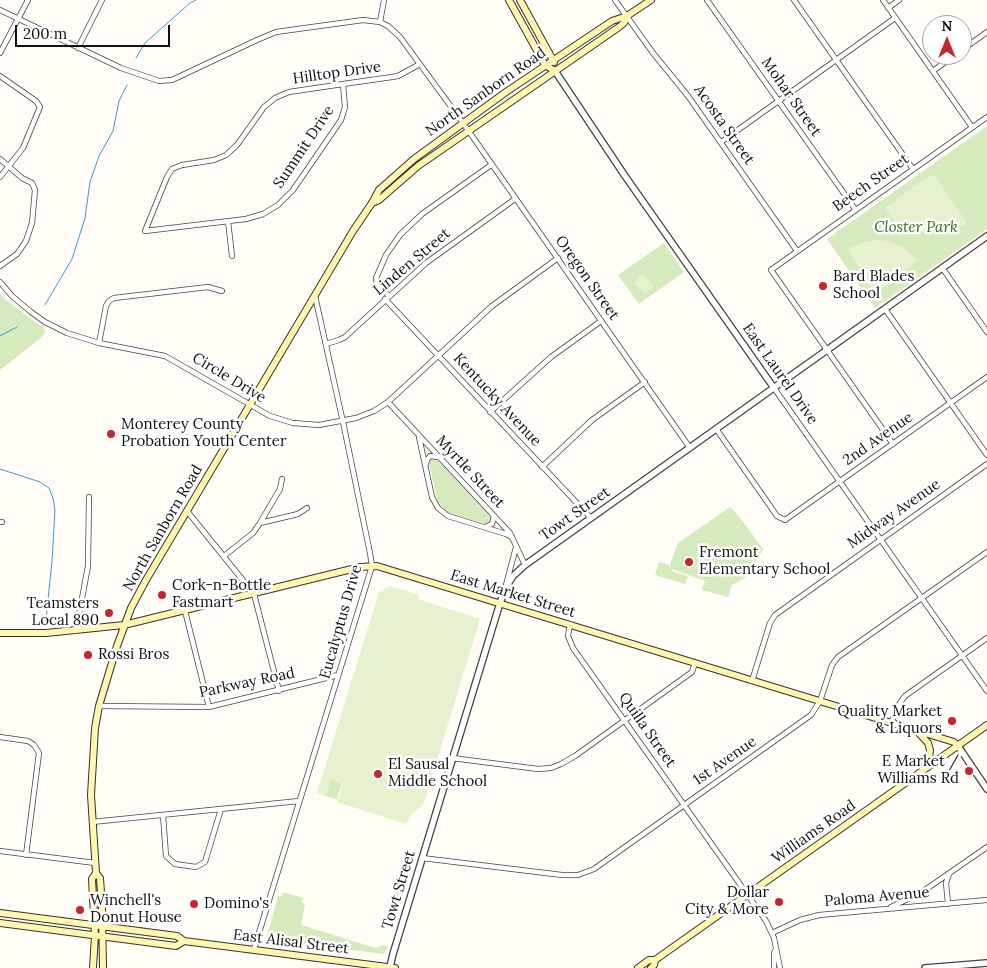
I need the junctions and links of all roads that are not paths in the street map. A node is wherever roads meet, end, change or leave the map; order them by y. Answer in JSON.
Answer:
{"nodes":[{"id":1,"x":28,"y":0,"type":"edge"},
{"id":2,"x":102,"y":0,"type":"edge"},
{"id":3,"x":384,"y":0,"type":"edge"},
{"id":4,"x":509,"y":0,"type":"edge"},
{"id":5,"x":520,"y":0,"type":"edge"},
{"id":6,"x":615,"y":0,"type":"edge"},
{"id":7,"x":651,"y":0,"type":"edge"},
{"id":8,"x":707,"y":0,"type":"edge"},
{"id":9,"x":794,"y":0,"type":"edge"},
{"id":10,"x":883,"y":0,"type":"edge"},
{"id":11,"x":899,"y":0,"type":"edge"},
{"id":12,"x":888,"y":8,"type":"junction"},
{"id":13,"x":0,"y":10,"type":"edge"},
{"id":14,"x":627,"y":16,"type":"junction"},
{"id":15,"x":895,"y":18,"type":"junction"},
{"id":16,"x":18,"y":20,"type":"junction"},
{"id":17,"x":380,"y":22,"type":"junction"},
{"id":18,"x":987,"y":32,"type":"edge"},
{"id":19,"x":972,"y":43,"type":"edge"},
{"id":20,"x":78,"y":48,"type":"junction"},
{"id":21,"x":0,"y":54,"type":"edge"},
{"id":22,"x":553,"y":60,"type":"junction"},
{"id":23,"x":836,"y":61,"type":"junction"},
{"id":24,"x":420,"y":64,"type":"junction"},
{"id":25,"x":545,"y":65,"type":"junction"},
{"id":26,"x":941,"y":65,"type":"edge"},
{"id":27,"x":555,"y":71,"type":"junction"},
{"id":28,"x":933,"y":71,"type":"junction"},
{"id":29,"x":0,"y":76,"type":"edge"},
{"id":30,"x":343,"y":84,"type":"junction"},
{"id":31,"x":778,"y":101,"type":"junction"},
{"id":32,"x":987,"y":117,"type":"edge"},
{"id":33,"x":463,"y":123,"type":"junction"},
{"id":34,"x":972,"y":127,"type":"junction"},
{"id":35,"x":468,"y":131,"type":"junction"},
{"id":36,"x":721,"y":142,"type":"junction"},
{"id":37,"x":0,"y":159,"type":"edge"},
{"id":38,"x":491,"y":165,"type":"junction"},
{"id":39,"x":9,"y":167,"type":"junction"},
{"id":40,"x":913,"y":169,"type":"junction"},
{"id":41,"x":0,"y":176,"type":"edge"},
{"id":42,"x":515,"y":199,"type":"junction"},
{"id":43,"x":372,"y":203,"type":"junction"},
{"id":44,"x":856,"y":209,"type":"junction"},
{"id":45,"x":228,"y":221,"type":"junction"},
{"id":46,"x":144,"y":231,"type":"joint"},
{"id":47,"x":987,"y":236,"type":"edge"},
{"id":48,"x":797,"y":251,"type":"junction"},
{"id":49,"x":232,"y":256,"type":"dead end"},
{"id":50,"x":558,"y":258,"type":"junction"},
{"id":51,"x":0,"y":266,"type":"edge"},
{"id":52,"x":942,"y":268,"type":"junction"},
{"id":53,"x":0,"y":282,"type":"edge"},
{"id":54,"x":222,"y":291,"type":"dead end"},
{"id":55,"x":315,"y":296,"type":"junction"},
{"id":56,"x":387,"y":298,"type":"junction"},
{"id":57,"x":884,"y":309,"type":"junction"},
{"id":58,"x":601,"y":321,"type":"junction"},
{"id":59,"x":987,"y":332,"type":"edge"},
{"id":60,"x":99,"y":343,"type":"junction"},
{"id":61,"x":326,"y":344,"type":"junction"},
{"id":62,"x":826,"y":350,"type":"junction"},
{"id":63,"x":438,"y":356,"type":"junction"},
{"id":64,"x":987,"y":377,"type":"edge"},
{"id":65,"x":645,"y":382,"type":"junction"},
{"id":66,"x":774,"y":388,"type":"junction"},
{"id":67,"x":388,"y":402,"type":"junction"},
{"id":68,"x":951,"y":403,"type":"junction"},
{"id":69,"x":250,"y":405,"type":"junction"},
{"id":70,"x":490,"y":412,"type":"junction"},
{"id":71,"x":343,"y":422,"type":"junction"},
{"id":72,"x":717,"y":430,"type":"junction"},
{"id":73,"x":417,"y":434,"type":"junction"},
{"id":74,"x":893,"y":444,"type":"junction"},
{"id":75,"x":690,"y":448,"type":"junction"},
{"id":76,"x":987,"y":455,"type":"edge"},
{"id":77,"x":441,"y":459,"type":"junction"},
{"id":78,"x":987,"y":464,"type":"edge"},
{"id":79,"x":426,"y":465,"type":"junction"},
{"id":80,"x":542,"y":467,"type":"junction"},
{"id":81,"x":282,"y":479,"type":"dead end"},
{"id":82,"x":840,"y":481,"type":"junction"},
{"id":83,"x":89,"y":497,"type":"dead end"},
{"id":84,"x":307,"y":508,"type":"dead end"},
{"id":85,"x":187,"y":511,"type":"junction"},
{"id":86,"x":493,"y":514,"type":"junction"},
{"id":87,"x":591,"y":518,"type":"junction"},
{"id":88,"x":260,"y":523,"type":"junction"},
{"id":89,"x":483,"y":527,"type":"junction"},
{"id":90,"x":513,"y":538,"type":"junction"},
{"id":91,"x":881,"y":540,"type":"junction"},
{"id":92,"x":516,"y":545,"type":"junction"},
{"id":93,"x":987,"y":552,"type":"edge"},
{"id":94,"x":224,"y":556,"type":"junction"},
{"id":95,"x":525,"y":565,"type":"junction"},
{"id":96,"x":372,"y":566,"type":"junction"},
{"id":97,"x":504,"y":592,"type":"junction"},
{"id":98,"x":254,"y":594,"type":"junction"},
{"id":99,"x":922,"y":598,"type":"junction"},
{"id":100,"x":500,"y":603,"type":"junction"},
{"id":101,"x":185,"y":611,"type":"junction"},
{"id":102,"x":570,"y":624,"type":"junction"},
{"id":103,"x":124,"y":625,"type":"junction"},
{"id":104,"x":76,"y":631,"type":"junction"},
{"id":105,"x":0,"y":633,"type":"edge"},
{"id":106,"x":987,"y":638,"type":"edge"},
{"id":107,"x":962,"y":656,"type":"junction"},
{"id":108,"x":695,"y":663,"type":"junction"},
{"id":109,"x":338,"y":675,"type":"junction"},
{"id":110,"x":752,"y":680,"type":"junction"},
{"id":111,"x":279,"y":691,"type":"junction"},
{"id":112,"x":987,"y":691,"type":"edge"},
{"id":113,"x":820,"y":701,"type":"junction"},
{"id":114,"x":99,"y":706,"type":"junction"},
{"id":115,"x":209,"y":707,"type":"junction"},
{"id":116,"x":624,"y":720,"type":"junction"},
{"id":117,"x":891,"y":723,"type":"junction"},
{"id":118,"x":987,"y":725,"type":"edge"},
{"id":119,"x":918,"y":731,"type":"junction"},
{"id":120,"x":0,"y":737,"type":"edge"},
{"id":121,"x":958,"y":746,"type":"junction"},
{"id":122,"x":452,"y":758,"type":"junction"},
{"id":123,"x":922,"y":771,"type":"junction"},
{"id":124,"x":987,"y":789,"type":"edge"},
{"id":125,"x":300,"y":801,"type":"junction"},
{"id":126,"x":684,"y":805,"type":"junction"},
{"id":127,"x":221,"y":809,"type":"junction"},
{"id":128,"x":163,"y":815,"type":"junction"},
{"id":129,"x":92,"y":822,"type":"junction"},
{"id":130,"x":987,"y":847,"type":"edge"},
{"id":131,"x":0,"y":851,"type":"edge"},
{"id":132,"x":26,"y":854,"type":"junction"},
{"id":133,"x":422,"y":858,"type":"junction"},
{"id":134,"x":95,"y":863,"type":"junction"},
{"id":135,"x":96,"y":873,"type":"junction"},
{"id":136,"x":950,"y":873,"type":"junction"},
{"id":137,"x":747,"y":894,"type":"junction"},
{"id":138,"x":987,"y":900,"type":"edge"},
{"id":139,"x":948,"y":904,"type":"junction"},
{"id":140,"x":888,"y":909,"type":"junction"},
{"id":141,"x":0,"y":912,"type":"edge"},
{"id":142,"x":0,"y":923,"type":"edge"},
{"id":143,"x":94,"y":924,"type":"junction"},
{"id":144,"x":103,"y":925,"type":"junction"},
{"id":145,"x":772,"y":933,"type":"junction"},
{"id":146,"x":95,"y":935,"type":"junction"},
{"id":147,"x":104,"y":936,"type":"junction"},
{"id":148,"x":184,"y":941,"type":"junction"},
{"id":149,"x":254,"y":949,"type":"junction"},
{"id":150,"x":776,"y":949,"type":"junction"},
{"id":151,"x":655,"y":960,"type":"junction"},
{"id":152,"x":987,"y":963,"type":"edge"},
{"id":153,"x":390,"y":967,"type":"edge"},
{"id":154,"x":93,"y":968,"type":"edge"},
{"id":155,"x":103,"y":968,"type":"edge"},
{"id":156,"x":395,"y":968,"type":"edge"},
{"id":157,"x":638,"y":968,"type":"edge"},
{"id":158,"x":651,"y":968,"type":"edge"},
{"id":159,"x":774,"y":968,"type":"edge"},
{"id":160,"x":780,"y":968,"type":"edge"},
{"id":161,"x":925,"y":968,"type":"edge"}],
"edges":[{"from":1,"to":16,"type":"street"},
{"from":2,"to":20,"type":"street"},
{"from":3,"to":17,"type":"street"},
{"from":4,"to":25,"type":"main road"},
{"from":5,"to":22,"type":"main road","name":"East Laurel Drive"},
{"from":6,"to":14,"type":"street","name":"Acosta Street"},
{"from":7,"to":14,"type":"main road","name":"North Sanborn Road"},
{"from":8,"to":31,"type":"street","name":"Mohar Street"},
{"from":9,"to":23,"type":"street"},
{"from":10,"to":12,"type":"street"},
{"from":11,"to":12,"type":"street"},
{"from":12,"to":15,"type":"street"},
{"from":13,"to":16,"type":"street"},
{"from":14,"to":22,"type":"main road","name":"North Sanborn Road"},
{"from":14,"to":27,"type":"main road","name":"North Sanborn Road"},
{"from":14,"to":36,"type":"street","name":"Acosta Street"},
{"from":15,"to":23,"type":"street"},
{"from":15,"to":28,"type":"street"},
{"from":16,"to":20,"type":"street"},
{"from":16,"to":21,"type":"street"},
{"from":17,"to":20,"type":"street"},
{"from":17,"to":24,"type":"street","name":"Oregon Street"},
{"from":18,"to":19,"type":"street"},
{"from":22,"to":25,"type":"main road","name":"North Sanborn Road"},
{"from":22,"to":27,"type":"main road","name":"East Laurel Drive"},
{"from":23,"to":31,"type":"street"},
{"from":23,"to":40,"type":"street"},
{"from":24,"to":30,"type":"street","name":"Hilltop Drive"},
{"from":24,"to":33,"type":"street","name":"Oregon Street"},
{"from":25,"to":27,"type":"main road","name":"East Laurel Drive"},
{"from":25,"to":33,"type":"main road","name":"North Sanborn Road"},
{"from":26,"to":28,"type":"street"},
{"from":27,"to":35,"type":"main road","name":"North Sanborn Road"},
{"from":27,"to":66,"type":"street","name":"East Laurel Drive"},
{"from":28,"to":34,"type":"street"},
{"from":29,"to":39,"type":"street"},
{"from":30,"to":45,"type":"street","name":"Summit Drive"},
{"from":30,"to":46,"type":"street","name":"Hilltop Drive"},
{"from":31,"to":36,"type":"street"},
{"from":31,"to":44,"type":"street","name":"Mohar Street"},
{"from":32,"to":34,"type":"street","name":"Beech Street"},
{"from":33,"to":35,"type":"street","name":"Oregon Street"},
{"from":33,"to":43,"type":"main road","name":"North Sanborn Road"},
{"from":34,"to":40,"type":"street","name":"Beech Street"},
{"from":35,"to":38,"type":"street","name":"Oregon Street"},
{"from":35,"to":43,"type":"main road","name":"North Sanborn Road"},
{"from":36,"to":48,"type":"street","name":"Acosta Street"},
{"from":37,"to":39,"type":"street"},
{"from":38,"to":42,"type":"street","name":"Oregon Street"},
{"from":38,"to":56,"type":"street","name":"Kentucky Avenue"},
{"from":39,"to":41,"type":"street"},
{"from":39,"to":51,"type":"street"},
{"from":40,"to":44,"type":"street","name":"Beech Street"},
{"from":42,"to":50,"type":"street","name":"Oregon Street"},
{"from":42,"to":56,"type":"street","name":"Linden Street"},
{"from":43,"to":55,"type":"main road","name":"North Sanborn Road"},
{"from":44,"to":48,"type":"street","name":"Beech Street"},
{"from":45,"to":46,"type":"street","name":"Summit Drive"},
{"from":45,"to":49,"type":"street"},
{"from":47,"to":52,"type":"street","name":"Towt Street"},
{"from":48,"to":62,"type":"street","name":"Beech Street"},
{"from":50,"to":58,"type":"street","name":"Oregon Street"},
{"from":50,"to":63,"type":"street","name":"Circle Drive"},
{"from":52,"to":57,"type":"street","name":"Towt Street"},
{"from":52,"to":59,"type":"street"},
{"from":53,"to":60,"type":"street","name":"Circle Drive"},
{"from":54,"to":60,"type":"street"},
{"from":55,"to":61,"type":"street","name":"Eucalyptus Drive"},
{"from":55,"to":69,"type":"main road","name":"North Sanborn Road"},
{"from":56,"to":61,"type":"street","name":"Linden Street"},
{"from":56,"to":63,"type":"street","name":"Kentucky Avenue"},
{"from":57,"to":62,"type":"street","name":"Towt Street"},
{"from":57,"to":68,"type":"street"},
{"from":58,"to":65,"type":"street","name":"Oregon Street"},
{"from":58,"to":70,"type":"street"},
{"from":60,"to":69,"type":"street","name":"Circle Drive"},
{"from":61,"to":71,"type":"street","name":"Eucalyptus Drive"},
{"from":62,"to":66,"type":"street","name":"Towt Street"},
{"from":62,"to":74,"type":"street"},
{"from":63,"to":67,"type":"street","name":"Circle Drive"},
{"from":63,"to":70,"type":"street","name":"Kentucky Avenue"},
{"from":64,"to":68,"type":"street","name":"2nd Avenue"},
{"from":65,"to":75,"type":"street","name":"Oregon Street"},
{"from":65,"to":80,"type":"street"},
{"from":66,"to":72,"type":"street","name":"Towt Street"},
{"from":66,"to":82,"type":"street","name":"East Laurel Drive"},
{"from":67,"to":71,"type":"street","name":"Circle Drive"},
{"from":67,"to":73,"type":"street","name":"Myrtle Street"},
{"from":68,"to":74,"type":"street","name":"2nd Avenue"},
{"from":68,"to":76,"type":"street"},
{"from":69,"to":71,"type":"street","name":"Circle Drive"},
{"from":69,"to":85,"type":"main road","name":"North Sanborn Road"},
{"from":70,"to":80,"type":"street","name":"Kentucky Avenue"},
{"from":71,"to":96,"type":"street","name":"Eucalyptus Drive"},
{"from":72,"to":75,"type":"street","name":"Towt Street"},
{"from":72,"to":82,"type":"street","name":"2nd Avenue"},
{"from":73,"to":77,"type":"street","name":"Myrtle Street"},
{"from":73,"to":79,"type":"street"},
{"from":74,"to":82,"type":"street","name":"2nd Avenue"},
{"from":75,"to":87,"type":"street","name":"Towt Street"},
{"from":77,"to":79,"type":"street"},
{"from":77,"to":86,"type":"street","name":"Myrtle Street"},
{"from":78,"to":91,"type":"street","name":"Midway Avenue"},
{"from":79,"to":89,"type":"street"},
{"from":80,"to":87,"type":"street","name":"Kentucky Avenue"},
{"from":81,"to":88,"type":"street"},
{"from":82,"to":91,"type":"street","name":"East Laurel Drive"},
{"from":83,"to":104,"type":"street"},
{"from":84,"to":88,"type":"street"},
{"from":85,"to":94,"type":"street"},
{"from":85,"to":103,"type":"main road","name":"North Sanborn Road"},
{"from":86,"to":89,"type":"street"},
{"from":86,"to":90,"type":"street","name":"Myrtle Street"},
{"from":87,"to":95,"type":"street","name":"Towt Street"},
{"from":88,"to":94,"type":"street"},
{"from":89,"to":90,"type":"street"},
{"from":90,"to":92,"type":"street","name":"Myrtle Street"},
{"from":91,"to":99,"type":"street","name":"East Laurel Drive"},
{"from":91,"to":110,"type":"street","name":"Midway Avenue"},
{"from":92,"to":95,"type":"street","name":"Myrtle Street"},
{"from":92,"to":97,"type":"street"},
{"from":93,"to":99,"type":"street","name":"1st Avenue"},
{"from":94,"to":98,"type":"street"},
{"from":95,"to":97,"type":"street","name":"Towt Street"},
{"from":96,"to":98,"type":"main road","name":"East Market Street"},
{"from":96,"to":100,"type":"main road","name":"East Market Street"},
{"from":96,"to":109,"type":"street","name":"Eucalyptus Drive"},
{"from":97,"to":100,"type":"street","name":"Towt Street"},
{"from":98,"to":101,"type":"main road","name":"East Market Street"},
{"from":98,"to":111,"type":"street"},
{"from":99,"to":107,"type":"street","name":"East Laurel Drive"},
{"from":99,"to":113,"type":"street","name":"1st Avenue"},
{"from":100,"to":102,"type":"main road","name":"East Market Street"},
{"from":100,"to":122,"type":"street","name":"Towt Street"},
{"from":101,"to":103,"type":"main road","name":"East Market Street"},
{"from":101,"to":115,"type":"street"},
{"from":102,"to":108,"type":"main road","name":"East Market Street"},
{"from":102,"to":116,"type":"street","name":"Quilla Street"},
{"from":103,"to":104,"type":"main road","name":"East Market Street"},
{"from":103,"to":114,"type":"main road","name":"North Sanborn Road"},
{"from":104,"to":105,"type":"main road","name":"East Market Street"},
{"from":106,"to":107,"type":"street"},
{"from":107,"to":112,"type":"street","name":"East Laurel Drive"},
{"from":107,"to":117,"type":"street"},
{"from":108,"to":110,"type":"main road","name":"East Market Street"},
{"from":108,"to":116,"type":"street"},
{"from":109,"to":111,"type":"street","name":"Parkway Road"},
{"from":109,"to":125,"type":"street","name":"Eucalyptus Drive"},
{"from":110,"to":113,"type":"main road","name":"East Market Street"},
{"from":111,"to":115,"type":"street","name":"Parkway Road"},
{"from":113,"to":117,"type":"main road","name":"East Market Street"},
{"from":113,"to":126,"type":"street","name":"1st Avenue"},
{"from":114,"to":115,"type":"street","name":"Parkway Road"},
{"from":114,"to":129,"type":"main road","name":"North Sanborn Road"},
{"from":116,"to":122,"type":"street"},
{"from":116,"to":126,"type":"street","name":"Quilla Street"},
{"from":117,"to":119,"type":"main road","name":"East Market Street"},
{"from":118,"to":121,"type":"main road","name":"Williams Road"},
{"from":119,"to":121,"type":"main road","name":"East Market Street"},
{"from":119,"to":123,"type":"main road"},
{"from":120,"to":132,"type":"street"},
{"from":121,"to":123,"type":"main road","name":"Williams Road"},
{"from":121,"to":124,"type":"street"},
{"from":122,"to":133,"type":"street","name":"Towt Street"},
{"from":123,"to":137,"type":"main road","name":"Williams Road"},
{"from":125,"to":127,"type":"street"},
{"from":125,"to":149,"type":"street","name":"Eucalyptus Drive"},
{"from":126,"to":133,"type":"street","name":"1st Avenue"},
{"from":126,"to":137,"type":"street","name":"Quilla Street"},
{"from":127,"to":128,"type":"street"},
{"from":127,"to":128,"type":"street"},
{"from":128,"to":129,"type":"street"},
{"from":129,"to":134,"type":"main road","name":"North Sanborn Road"},
{"from":130,"to":136,"type":"street"},
{"from":131,"to":132,"type":"street"},
{"from":132,"to":134,"type":"street"},
{"from":133,"to":153,"type":"street","name":"Towt Street"},
{"from":134,"to":135,"type":"main road","name":"North Sanborn Road"},
{"from":135,"to":143,"type":"main road","name":"North Sanborn Road"},
{"from":135,"to":144,"type":"main road","name":"North Sanborn Road"},
{"from":136,"to":139,"type":"street"},
{"from":136,"to":140,"type":"street"},
{"from":137,"to":145,"type":"street","name":"Quilla Street"},
{"from":137,"to":151,"type":"main road","name":"Williams Road"},
{"from":138,"to":139,"type":"street","name":"Paloma Avenue"},
{"from":139,"to":140,"type":"street","name":"Paloma Avenue"},
{"from":140,"to":145,"type":"street","name":"Paloma Avenue"},
{"from":141,"to":143,"type":"main road","name":"East Alisal Street"},
{"from":142,"to":146,"type":"main road","name":"East Alisal Street"},
{"from":143,"to":144,"type":"main road","name":"East Alisal Street"},
{"from":143,"to":146,"type":"main road","name":"North Sanborn Road"},
{"from":144,"to":147,"type":"main road","name":"North Sanborn Road"},
{"from":144,"to":148,"type":"main road","name":"East Alisal Street"},
{"from":145,"to":150,"type":"street","name":"Quilla Street"},
{"from":146,"to":147,"type":"main road","name":"East Alisal Street"},
{"from":146,"to":154,"type":"main road","name":"North Sanborn Road"},
{"from":147,"to":148,"type":"main road","name":"East Alisal Street"},
{"from":147,"to":155,"type":"main road","name":"North Sanborn Road"},
{"from":148,"to":149,"type":"main road","name":"East Alisal Street"},
{"from":149,"to":153,"type":"main road","name":"East Alisal Street"},
{"from":150,"to":159,"type":"street","name":"Quilla Street"},
{"from":150,"to":160,"type":"street","name":"Quilla Street"},
{"from":151,"to":157,"type":"main road","name":"Williams Road"},
{"from":151,"to":158,"type":"main road","name":"Williams Road"},
{"from":152,"to":161,"type":"street"},
{"from":153,"to":156,"type":"main road","name":"East Alisal Street"}]}
